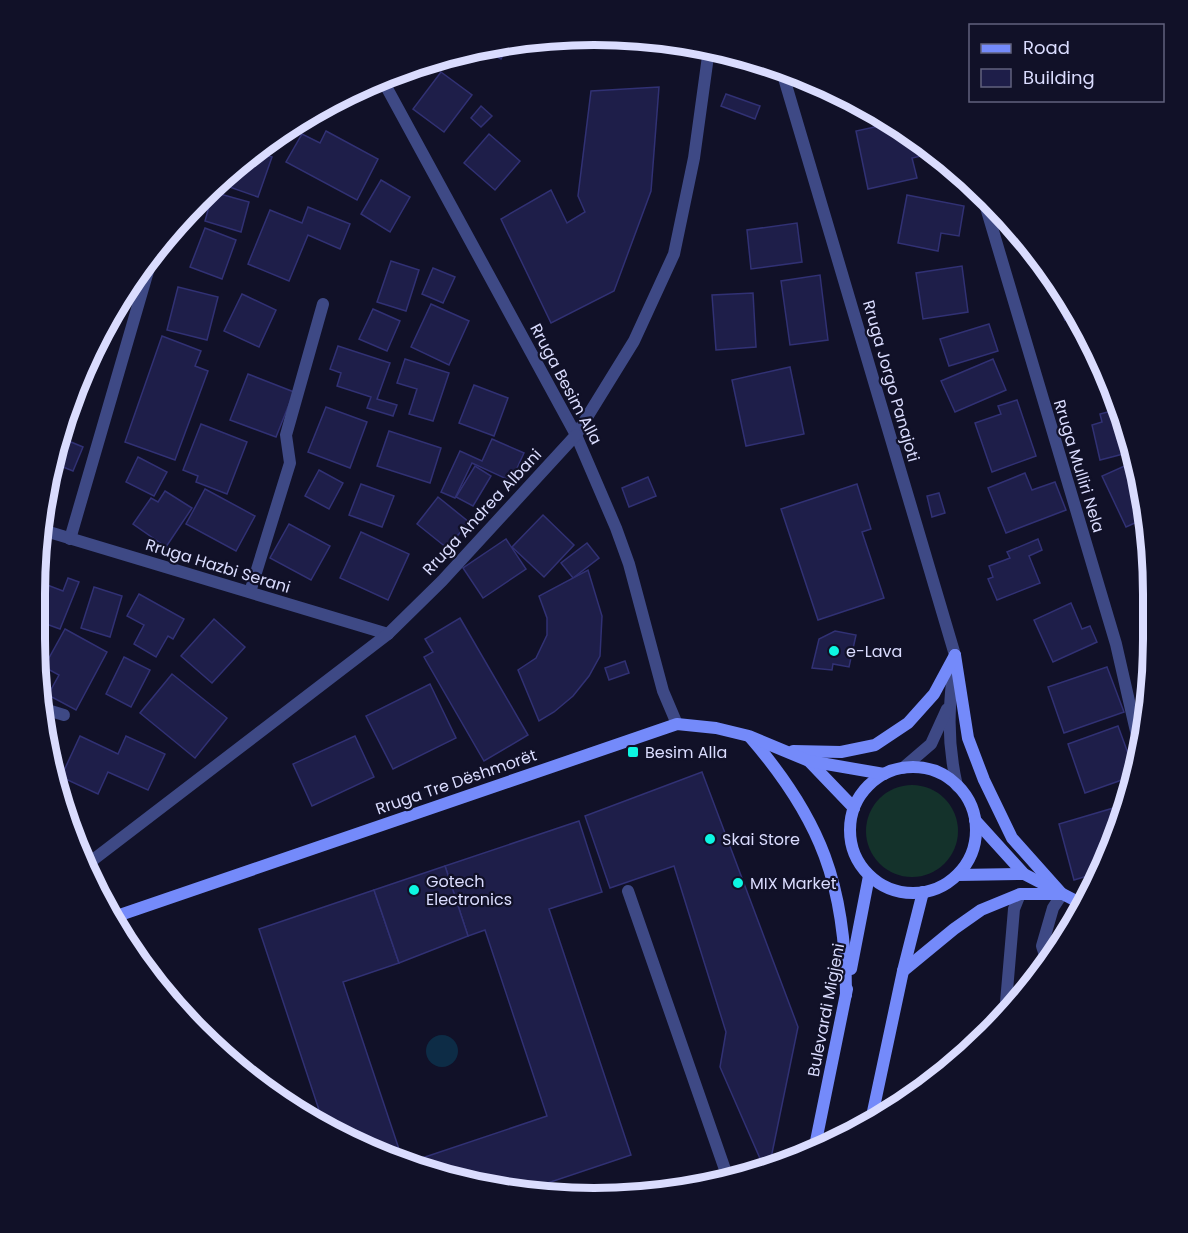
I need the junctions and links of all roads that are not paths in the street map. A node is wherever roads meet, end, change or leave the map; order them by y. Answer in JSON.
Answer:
{"nodes":[{"id":1,"x":708,"y":58,"type":"edge"},
{"id":2,"x":784,"y":80,"type":"edge"},
{"id":3,"x":386,"y":86,"type":"edge"},
{"id":4,"x":987,"y":211,"type":"edge"},
{"id":5,"x":146,"y":277,"type":"edge"},
{"id":6,"x":323,"y":304,"type":"dead end"},
{"id":7,"x":576,"y":435,"type":"junction"},
{"id":8,"x":49,"y":532,"type":"edge"},
{"id":9,"x":70,"y":538,"type":"junction"},
{"id":10,"x":250,"y":592,"type":"junction"},
{"id":11,"x":388,"y":634,"type":"junction"},
{"id":12,"x":955,"y":655,"type":"junction"},
{"id":13,"x":949,"y":705,"type":"junction"},
{"id":14,"x":50,"y":711,"type":"edge"},
{"id":15,"x":63,"y":715,"type":"dead end"},
{"id":16,"x":677,"y":724,"type":"junction"},
{"id":17,"x":1135,"y":728,"type":"edge"},
{"id":18,"x":749,"y":736,"type":"junction"},
{"id":19,"x":787,"y":750,"type":"junction"},
{"id":20,"x":809,"y":761,"type":"junction"},
{"id":21,"x":903,"y":768,"type":"junction"},
{"id":22,"x":884,"y":774,"type":"junction"},
{"id":23,"x":957,"y":786,"type":"junction"},
{"id":24,"x":854,"y":808,"type":"junction"},
{"id":25,"x":975,"y":820,"type":"junction"},
{"id":26,"x":92,"y":860,"type":"edge"},
{"id":27,"x":1024,"y":874,"type":"junction"},
{"id":28,"x":958,"y":875,"type":"junction"},
{"id":29,"x":869,"y":876,"type":"junction"},
{"id":30,"x":628,"y":891,"type":"dead end"},
{"id":31,"x":923,"y":892,"type":"junction"},
{"id":32,"x":1020,"y":894,"type":"junction"},
{"id":33,"x":1062,"y":894,"type":"junction"},
{"id":34,"x":1076,"y":901,"type":"edge"},
{"id":35,"x":120,"y":915,"type":"edge"},
{"id":36,"x":1044,"y":952,"type":"edge"},
{"id":37,"x":903,"y":971,"type":"junction"},
{"id":38,"x":846,"y":995,"type":"junction"},
{"id":39,"x":1006,"y":1002,"type":"edge"},
{"id":40,"x":874,"y":1110,"type":"edge"},
{"id":41,"x":816,"y":1140,"type":"edge"},
{"id":42,"x":726,"y":1171,"type":"edge"}],
"edges":[{"from":1,"to":7,"type":"street","name":"Rruga Andrea Albani"},
{"from":2,"to":12,"type":"street","name":"Rruga Jorgo Panajoti"},
{"from":3,"to":7,"type":"street","name":"Rruga Besim Alla"},
{"from":4,"to":17,"type":"street","name":"Rruga Mulliri Nela"},
{"from":5,"to":9,"type":"street"},
{"from":6,"to":10,"type":"street"},
{"from":7,"to":11,"type":"street","name":"Rruga Andrea Albani"},
{"from":7,"to":16,"type":"street","name":"Rruga Besim Alla"},
{"from":8,"to":9,"type":"street","name":"Rruga Hazbi Serani"},
{"from":9,"to":10,"type":"street","name":"Rruga Hazbi Serani"},
{"from":10,"to":11,"type":"street","name":"Rruga Hazbi Serani"},
{"from":11,"to":26,"type":"street","name":"Rruga Andrea Albani"},
{"from":12,"to":13,"type":"street","name":"Rruga Jorgo Panajoti"},
{"from":12,"to":19,"type":"main road"},
{"from":12,"to":33,"type":"main road"},
{"from":13,"to":21,"type":"street","name":"Rruga Jorgo Panajoti"},
{"from":13,"to":23,"type":"street","name":"Rruga Jorgo Panajoti"},
{"from":14,"to":15,"type":"street"},
{"from":16,"to":18,"type":"main road","name":"Rruga Tre Dëshmorët"},
{"from":16,"to":35,"type":"main road","name":"Rruga Tre Dëshmorët"},
{"from":18,"to":19,"type":"main road","name":"Rruga Tre Dëshmorët"},
{"from":18,"to":38,"type":"main road"},
{"from":19,"to":20,"type":"main road","name":"Rruga Tre Dëshmorët"},
{"from":20,"to":22,"type":"main road","name":"Rruga Tre Dëshmorët"},
{"from":20,"to":24,"type":"main road","name":"Rruga Tre Dëshmorët"},
{"from":21,"to":22,"type":"main road"},
{"from":21,"to":23,"type":"main road"},
{"from":22,"to":24,"type":"main road"},
{"from":23,"to":25,"type":"main road"},
{"from":24,"to":29,"type":"main road"},
{"from":25,"to":27,"type":"main road"},
{"from":25,"to":28,"type":"main road"},
{"from":27,"to":28,"type":"main road"},
{"from":27,"to":33,"type":"main road"},
{"from":28,"to":31,"type":"main road"},
{"from":29,"to":31,"type":"main road"},
{"from":29,"to":38,"type":"main road","name":"Bulevardi Migjeni"},
{"from":30,"to":42,"type":"street"},
{"from":31,"to":37,"type":"main road"},
{"from":32,"to":33,"type":"main road"},
{"from":32,"to":37,"type":"main road"},
{"from":32,"to":39,"type":"street"},
{"from":33,"to":34,"type":"main road"},
{"from":33,"to":36,"type":"street"},
{"from":37,"to":40,"type":"main road"},
{"from":38,"to":41,"type":"main road","name":"Bulevardi Migjeni"}]}
